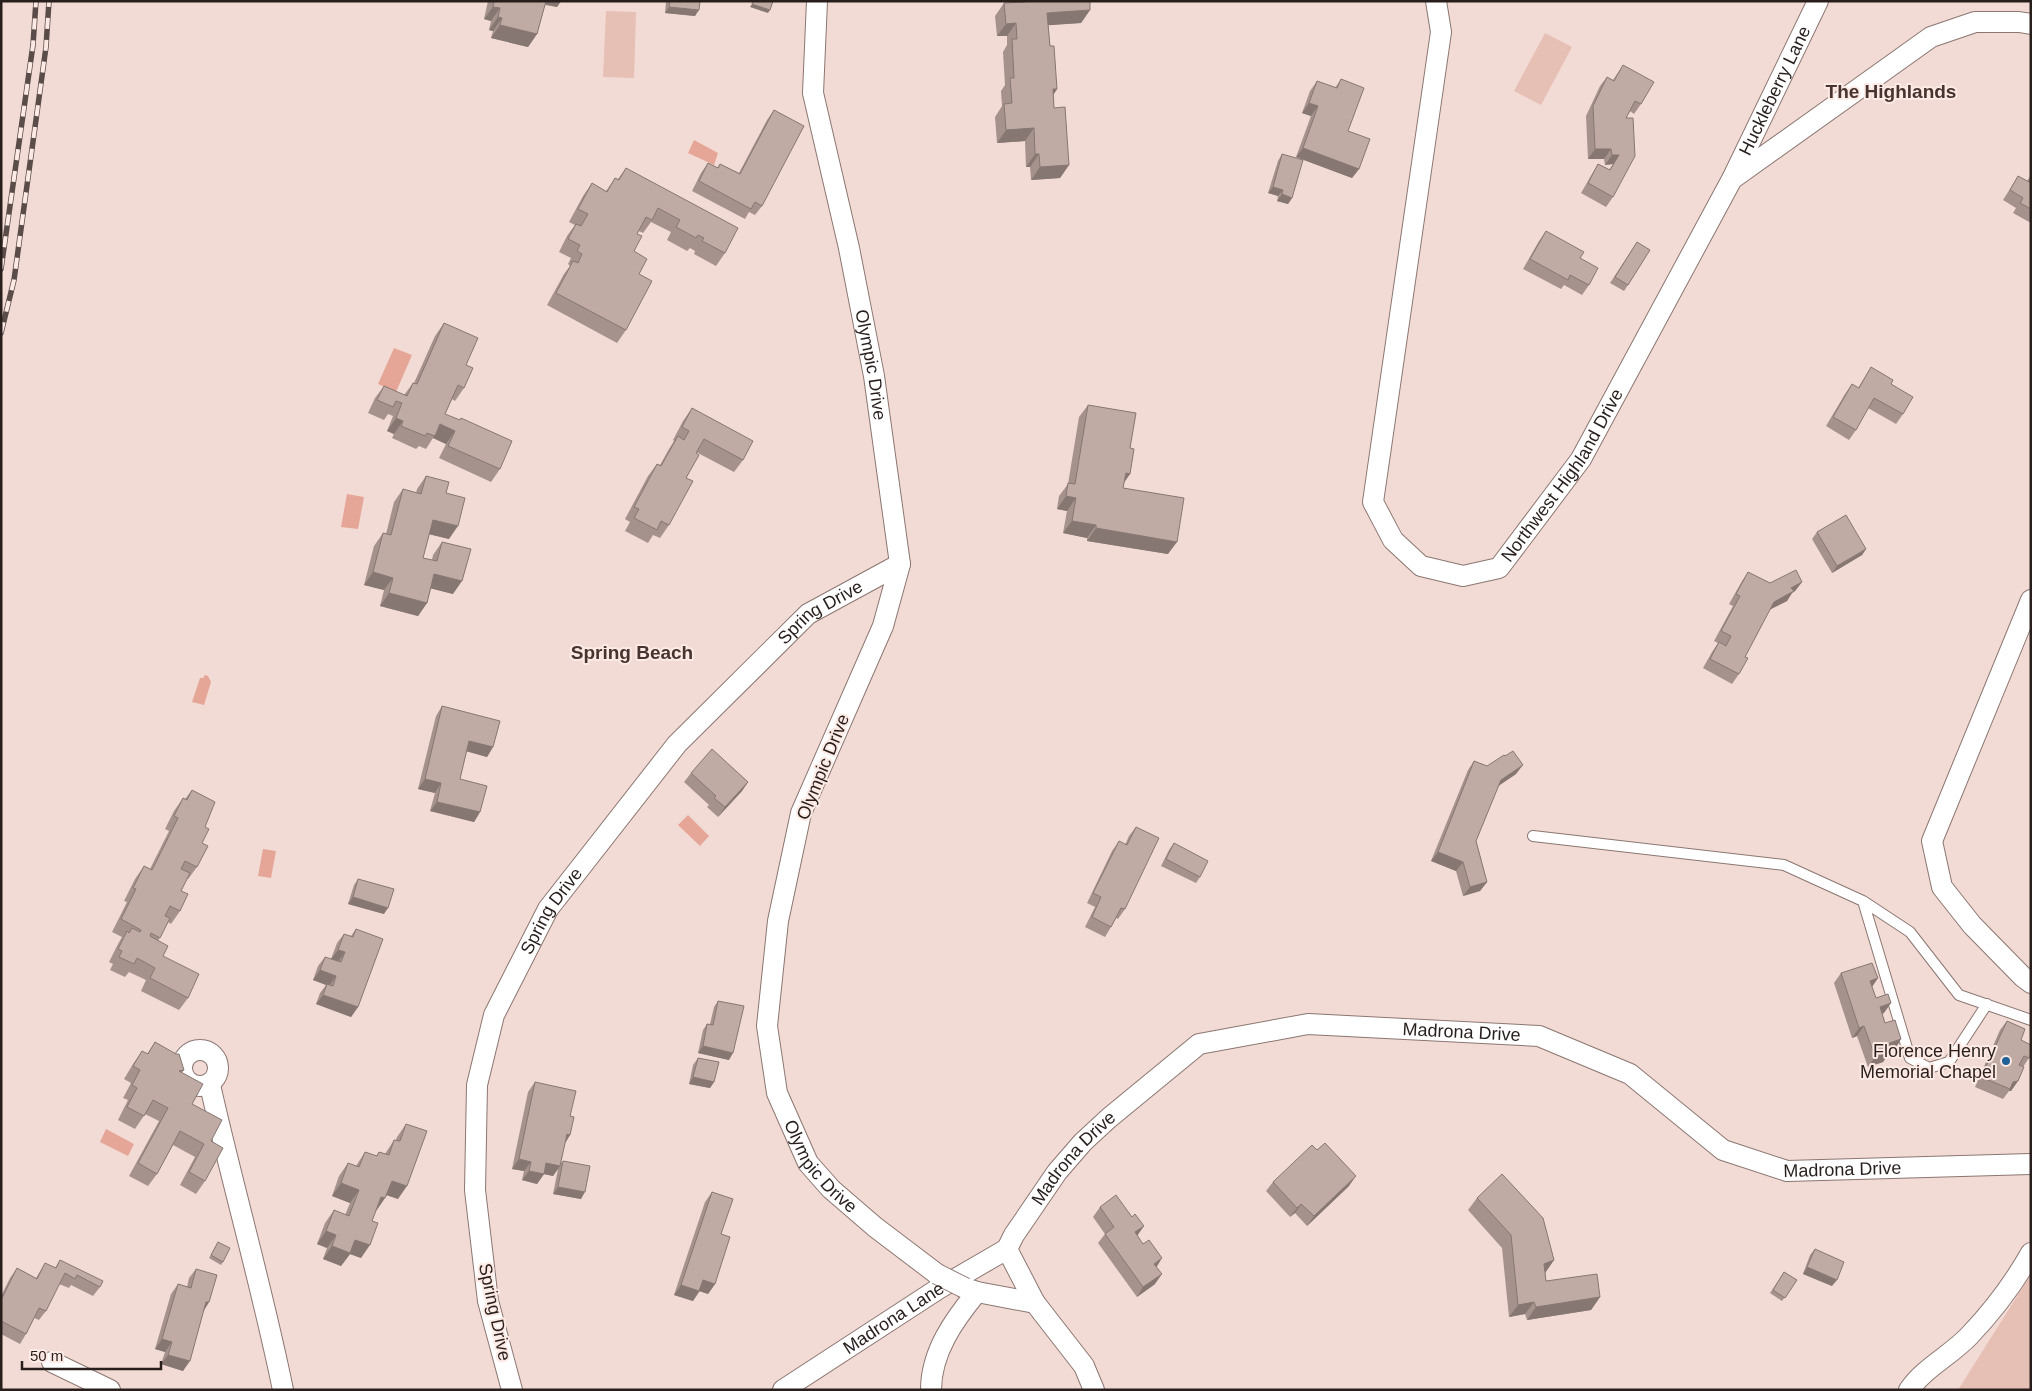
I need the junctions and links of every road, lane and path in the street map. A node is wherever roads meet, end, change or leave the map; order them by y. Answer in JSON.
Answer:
{"nodes":[{"id":1,"x":817,"y":1,"type":"edge"},
{"id":2,"x":1436,"y":1,"type":"edge"},
{"id":3,"x":1818,"y":1,"type":"edge"},
{"id":4,"x":2031,"y":24,"type":"edge"},
{"id":5,"x":1732,"y":179,"type":"junction"},
{"id":6,"x":900,"y":564,"type":"junction"},
{"id":7,"x":2031,"y":600,"type":"edge"},
{"id":8,"x":1532,"y":836,"type":"dead end"},
{"id":9,"x":1863,"y":901,"type":"junction"},
{"id":10,"x":2031,"y":983,"type":"edge"},
{"id":11,"x":1987,"y":1004,"type":"junction"},
{"id":12,"x":2031,"y":1020,"type":"edge"},
{"id":13,"x":210,"y":1085,"type":"dead end"},
{"id":14,"x":2031,"y":1164,"type":"edge"},
{"id":15,"x":1007,"y":1249,"type":"junction"},
{"id":16,"x":2031,"y":1253,"type":"edge"},
{"id":17,"x":971,"y":1290,"type":"junction"},
{"id":18,"x":1035,"y":1303,"type":"junction"},
{"id":19,"x":52,"y":1362,"type":"dead end"},
{"id":20,"x":110,"y":1390,"type":"edge"},
{"id":21,"x":283,"y":1390,"type":"edge"},
{"id":22,"x":512,"y":1390,"type":"edge"},
{"id":23,"x":783,"y":1390,"type":"edge"},
{"id":24,"x":931,"y":1390,"type":"edge"},
{"id":25,"x":1094,"y":1390,"type":"edge"},
{"id":26,"x":1909,"y":1390,"type":"edge"}],
"edges":[{"from":1,"to":6,"type":"street","name":"Olympic Drive"},
{"from":2,"to":5,"type":"street","name":"Northwest Highland Drive"},
{"from":3,"to":5,"type":"street","name":"Huckleberry Lane"},
{"from":4,"to":5,"type":"street","name":"Northwest Highland Drive"},
{"from":6,"to":17,"type":"street","name":"Olympic Drive","bridge":true},
{"from":6,"to":22,"type":"street","name":"Spring Drive"},
{"from":7,"to":10,"type":"street"},
{"from":8,"to":9,"type":"lane"},
{"from":9,"to":11,"type":"lane"},
{"from":9,"to":11,"type":"lane"},
{"from":11,"to":12,"type":"lane"},
{"from":13,"to":21,"type":"street"},
{"from":14,"to":15,"type":"street","name":"Madrona Drive"},
{"from":15,"to":18,"type":"street"},
{"from":15,"to":23,"type":"street","name":"Madrona Lane"},
{"from":16,"to":26,"type":"street"},
{"from":17,"to":18,"type":"street","name":"Olympic Drive"},
{"from":17,"to":24,"type":"street"},
{"from":18,"to":25,"type":"street"},
{"from":19,"to":20,"type":"street"}]}
